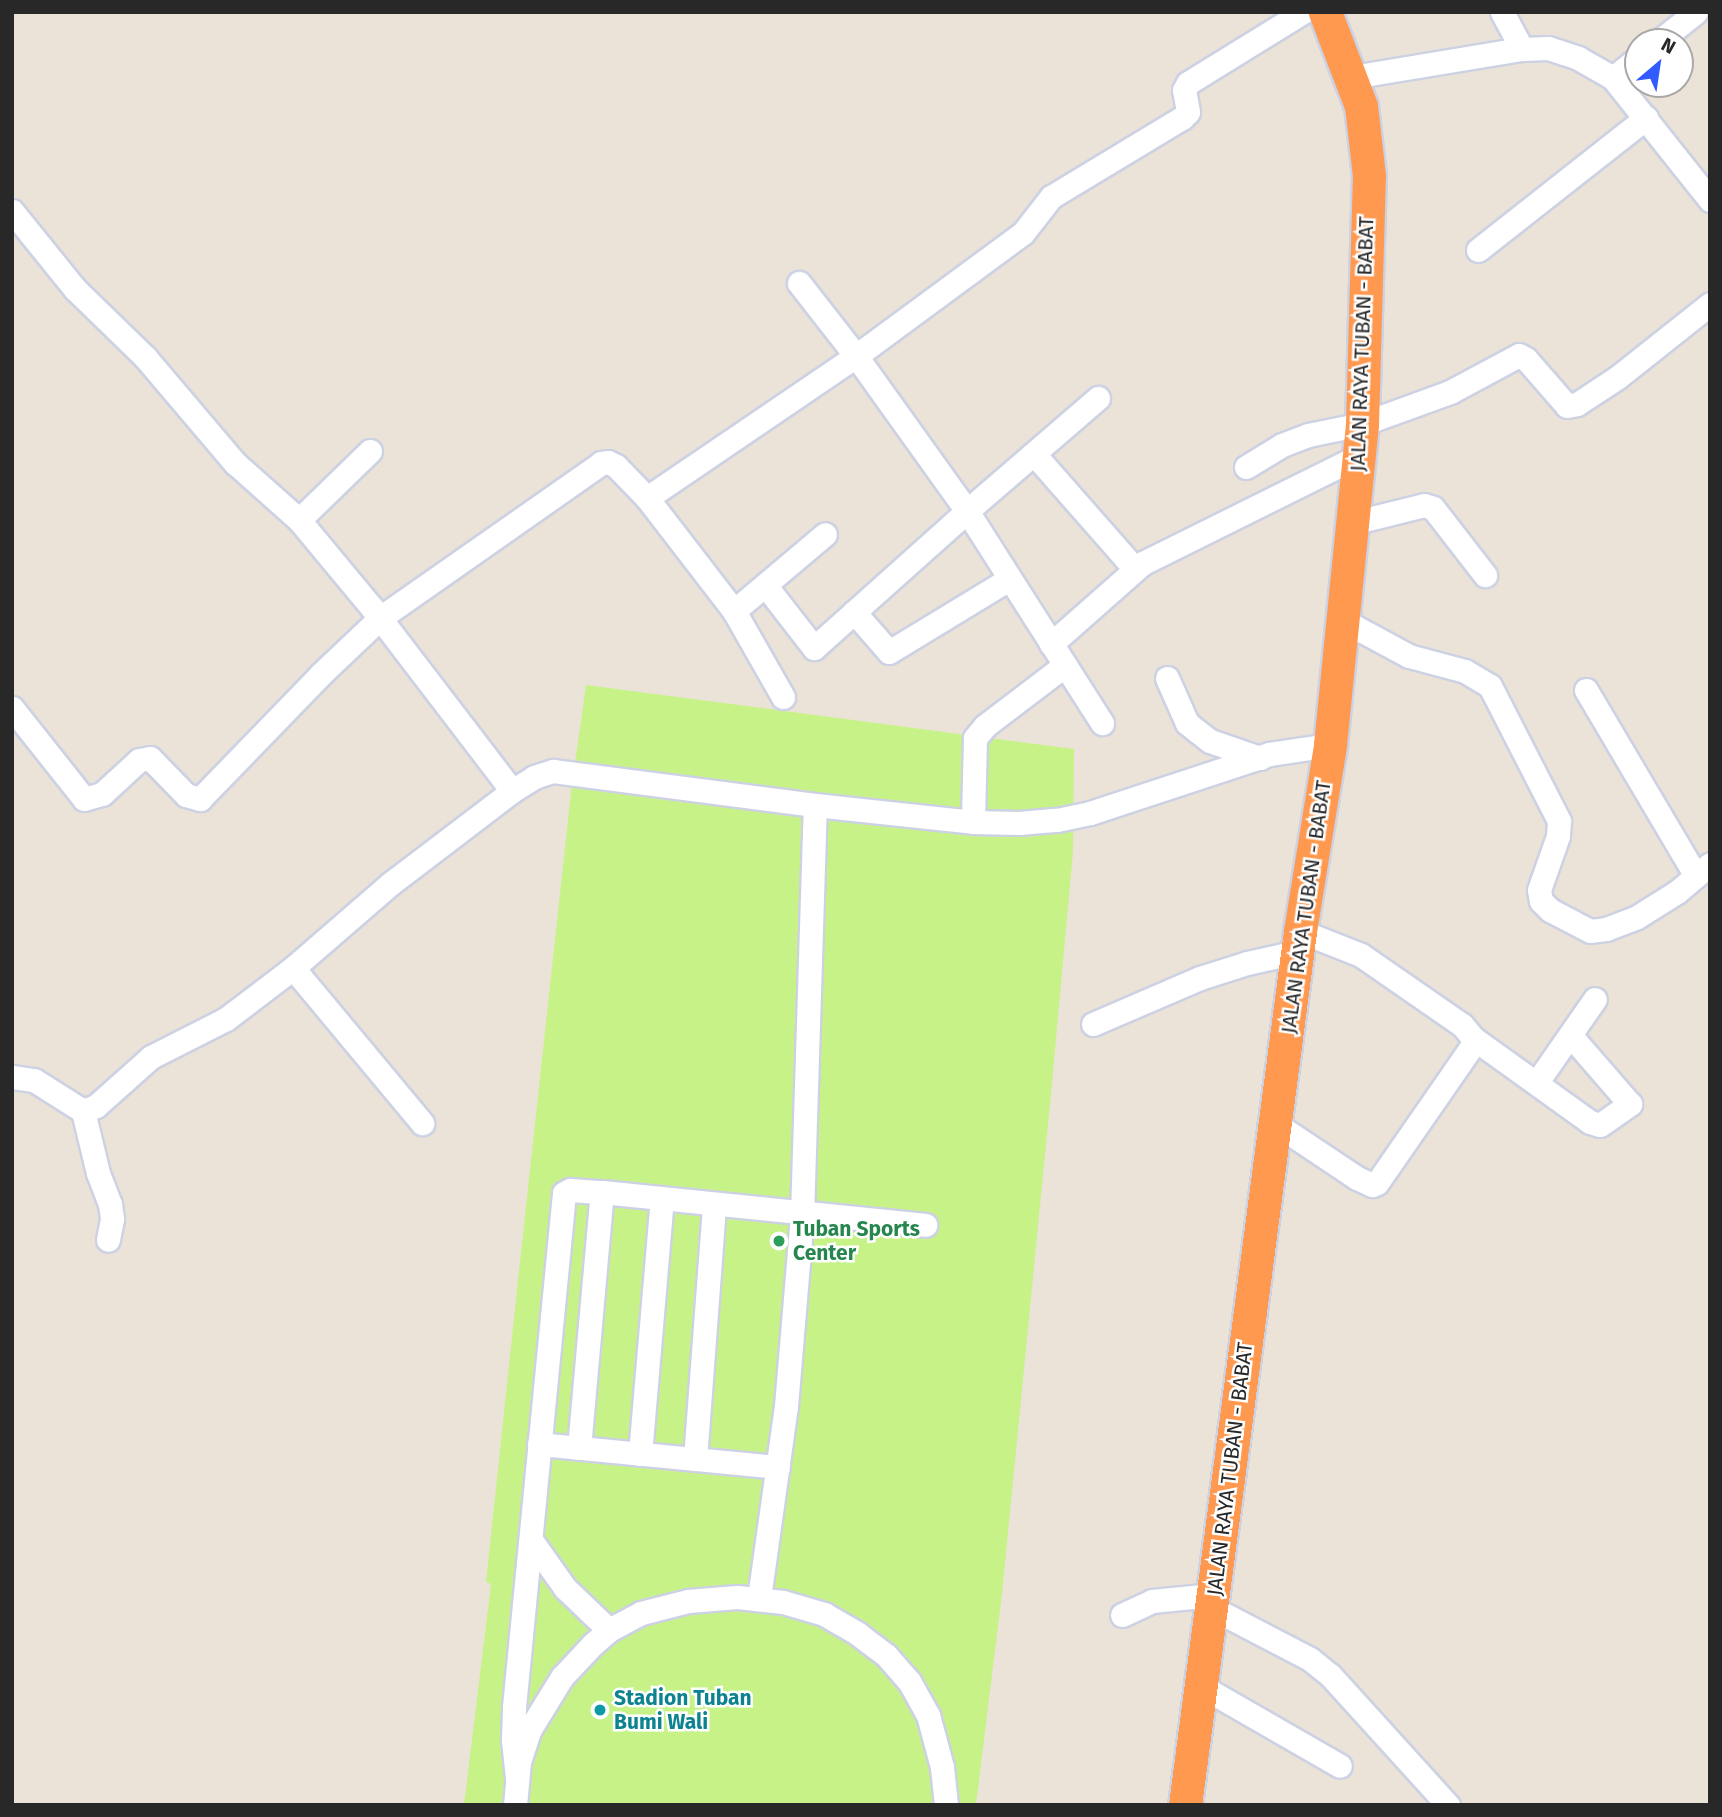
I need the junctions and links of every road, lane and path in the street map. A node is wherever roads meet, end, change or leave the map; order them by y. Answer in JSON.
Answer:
{"nodes":[{"id":1,"x":1303,"y":12,"type":"edge"},
{"id":2,"x":1325,"y":12,"type":"edge"},
{"id":3,"x":1502,"y":12,"type":"edge"},
{"id":4,"x":1696,"y":12,"type":"edge"},
{"id":5,"x":1676,"y":28,"type":"edge"},
{"id":6,"x":1522,"y":49,"type":"junction"},
{"id":7,"x":1624,"y":69,"type":"edge"},
{"id":8,"x":1352,"y":76,"type":"junction"},
{"id":9,"x":1613,"y":78,"type":"junction"},
{"id":10,"x":1646,"y":118,"type":"junction"},
{"id":11,"x":1710,"y":200,"type":"edge"},
{"id":12,"x":12,"y":211,"type":"edge"},
{"id":13,"x":1478,"y":250,"type":"dead end"},
{"id":14,"x":799,"y":283,"type":"dead end"},
{"id":15,"x":1710,"y":304,"type":"edge"},
{"id":16,"x":856,"y":356,"type":"junction"},
{"id":17,"x":1098,"y":398,"type":"dead end"},
{"id":18,"x":1361,"y":440,"type":"junction"},
{"id":19,"x":370,"y":452,"type":"dead end"},
{"id":20,"x":1034,"y":454,"type":"junction"},
{"id":21,"x":1246,"y":467,"type":"dead end"},
{"id":22,"x":647,"y":498,"type":"junction"},
{"id":23,"x":967,"y":510,"type":"junction"},
{"id":24,"x":299,"y":520,"type":"junction"},
{"id":25,"x":1352,"y":523,"type":"junction"},
{"id":26,"x":825,"y":534,"type":"dead end"},
{"id":27,"x":1135,"y":569,"type":"junction"},
{"id":28,"x":1485,"y":575,"type":"dead end"},
{"id":29,"x":1009,"y":579,"type":"junction"},
{"id":30,"x":765,"y":585,"type":"junction"},
{"id":31,"x":734,"y":611,"type":"junction"},
{"id":32,"x":854,"y":612,"type":"junction"},
{"id":33,"x":380,"y":618,"type":"junction"},
{"id":34,"x":1344,"y":621,"type":"junction"},
{"id":35,"x":1051,"y":644,"type":"junction"},
{"id":36,"x":1065,"y":665,"type":"junction"},
{"id":37,"x":1167,"y":678,"type":"dead end"},
{"id":38,"x":1586,"y":690,"type":"dead end"},
{"id":39,"x":783,"y":697,"type":"dead end"},
{"id":40,"x":12,"y":708,"type":"edge"},
{"id":41,"x":1102,"y":723,"type":"dead end"},
{"id":42,"x":1330,"y":745,"type":"junction"},
{"id":43,"x":1261,"y":758,"type":"junction"},
{"id":44,"x":512,"y":791,"type":"junction"},
{"id":45,"x":815,"y":805,"type":"junction"},
{"id":46,"x":973,"y":822,"type":"junction"},
{"id":47,"x":1703,"y":870,"type":"edge"},
{"id":48,"x":1299,"y":942,"type":"junction"},
{"id":49,"x":293,"y":968,"type":"junction"},
{"id":50,"x":1595,"y":999,"type":"dead end"},
{"id":51,"x":1093,"y":1024,"type":"dead end"},
{"id":52,"x":1570,"y":1035,"type":"junction"},
{"id":53,"x":1473,"y":1038,"type":"junction"},
{"id":54,"x":12,"y":1077,"type":"edge"},
{"id":55,"x":1537,"y":1082,"type":"junction"},
{"id":56,"x":83,"y":1111,"type":"junction"},
{"id":57,"x":422,"y":1123,"type":"dead end"},
{"id":58,"x":1276,"y":1124,"type":"junction"},
{"id":59,"x":602,"y":1192,"type":"junction"},
{"id":60,"x":662,"y":1199,"type":"junction"},
{"id":61,"x":714,"y":1205,"type":"junction"},
{"id":62,"x":802,"y":1215,"type":"junction"},
{"id":63,"x":925,"y":1226,"type":"dead end"},
{"id":64,"x":108,"y":1240,"type":"dead end"},
{"id":65,"x":539,"y":1444,"type":"junction"},
{"id":66,"x":579,"y":1448,"type":"junction"},
{"id":67,"x":640,"y":1454,"type":"junction"},
{"id":68,"x":695,"y":1459,"type":"junction"},
{"id":69,"x":778,"y":1467,"type":"junction"},
{"id":70,"x":530,"y":1540,"type":"junction"},
{"id":71,"x":759,"y":1598,"type":"junction"},
{"id":72,"x":1212,"y":1602,"type":"junction"},
{"id":73,"x":1122,"y":1615,"type":"dead end"},
{"id":74,"x":609,"y":1630,"type":"junction"},
{"id":75,"x":1201,"y":1686,"type":"junction"},
{"id":76,"x":1340,"y":1766,"type":"dead end"},
{"id":77,"x":517,"y":1778,"type":"junction"},
{"id":78,"x":514,"y":1805,"type":"edge"},
{"id":79,"x":946,"y":1805,"type":"edge"},
{"id":80,"x":1185,"y":1805,"type":"edge"},
{"id":81,"x":1448,"y":1805,"type":"edge"}],
"edges":[{"from":1,"to":16,"type":"street"},
{"from":2,"to":8,"type":"highway","name":"JALAN RAYA TUBAN - BABAT"},
{"from":3,"to":6,"type":"street"},
{"from":4,"to":5,"type":"street"},
{"from":6,"to":8,"type":"street"},
{"from":6,"to":9,"type":"street"},
{"from":7,"to":9,"type":"street"},
{"from":8,"to":18,"type":"highway","name":"JALAN RAYA TUBAN - BABAT"},
{"from":9,"to":10,"type":"street"},
{"from":10,"to":11,"type":"street"},
{"from":10,"to":13,"type":"street"},
{"from":12,"to":24,"type":"street"},
{"from":14,"to":16,"type":"street"},
{"from":15,"to":18,"type":"street"},
{"from":16,"to":22,"type":"street"},
{"from":16,"to":23,"type":"street"},
{"from":17,"to":20,"type":"street"},
{"from":18,"to":21,"type":"street"},
{"from":18,"to":25,"type":"highway","name":"JALAN RAYA TUBAN - BABAT"},
{"from":18,"to":27,"type":"street"},
{"from":19,"to":24,"type":"street"},
{"from":20,"to":23,"type":"street"},
{"from":20,"to":27,"type":"street"},
{"from":22,"to":31,"type":"street"},
{"from":22,"to":33,"type":"street"},
{"from":23,"to":29,"type":"street"},
{"from":23,"to":32,"type":"street"},
{"from":24,"to":33,"type":"street"},
{"from":25,"to":28,"type":"street"},
{"from":25,"to":34,"type":"highway","name":"JALAN RAYA TUBAN - BABAT"},
{"from":26,"to":30,"type":"street"},
{"from":27,"to":35,"type":"street"},
{"from":29,"to":32,"type":"street"},
{"from":29,"to":35,"type":"street"},
{"from":30,"to":31,"type":"street"},
{"from":30,"to":32,"type":"street"},
{"from":31,"to":39,"type":"street"},
{"from":33,"to":40,"type":"street"},
{"from":33,"to":44,"type":"street"},
{"from":34,"to":42,"type":"highway","name":"JALAN RAYA TUBAN - BABAT"},
{"from":34,"to":47,"type":"street"},
{"from":35,"to":36,"type":"street"},
{"from":36,"to":41,"type":"street"},
{"from":36,"to":46,"type":"street"},
{"from":37,"to":43,"type":"street"},
{"from":38,"to":47,"type":"street"},
{"from":42,"to":43,"type":"street"},
{"from":42,"to":48,"type":"highway","name":"JALAN RAYA TUBAN - BABAT"},
{"from":43,"to":46,"type":"street"},
{"from":44,"to":45,"type":"street"},
{"from":44,"to":49,"type":"street"},
{"from":45,"to":46,"type":"street"},
{"from":45,"to":62,"type":"street"},
{"from":48,"to":51,"type":"street"},
{"from":48,"to":53,"type":"street"},
{"from":48,"to":58,"type":"highway","name":"JALAN RAYA TUBAN - BABAT"},
{"from":49,"to":56,"type":"street"},
{"from":49,"to":57,"type":"street"},
{"from":50,"to":52,"type":"street"},
{"from":52,"to":55,"type":"street"},
{"from":52,"to":55,"type":"street"},
{"from":53,"to":55,"type":"street"},
{"from":53,"to":58,"type":"street"},
{"from":54,"to":56,"type":"street"},
{"from":56,"to":64,"type":"street"},
{"from":58,"to":72,"type":"highway","name":"JALAN RAYA TUBAN - BABAT"},
{"from":59,"to":60,"type":"street"},
{"from":59,"to":65,"type":"street"},
{"from":59,"to":66,"type":"street"},
{"from":60,"to":61,"type":"street"},
{"from":60,"to":67,"type":"street"},
{"from":61,"to":62,"type":"street"},
{"from":61,"to":68,"type":"street"},
{"from":62,"to":63,"type":"street"},
{"from":62,"to":69,"type":"street"},
{"from":65,"to":66,"type":"street"},
{"from":65,"to":70,"type":"street"},
{"from":66,"to":67,"type":"street"},
{"from":67,"to":68,"type":"street"},
{"from":68,"to":69,"type":"street"},
{"from":69,"to":71,"type":"street"},
{"from":70,"to":74,"type":"street"},
{"from":70,"to":77,"type":"street"},
{"from":71,"to":74,"type":"street"},
{"from":71,"to":79,"type":"street"},
{"from":72,"to":73,"type":"street"},
{"from":72,"to":75,"type":"highway","name":"JALAN RAYA TUBAN - BABAT"},
{"from":72,"to":81,"type":"street"},
{"from":74,"to":77,"type":"street"},
{"from":75,"to":76,"type":"street"},
{"from":75,"to":80,"type":"highway","name":"JALAN RAYA TUBAN - BABAT"},
{"from":77,"to":78,"type":"street"}]}
